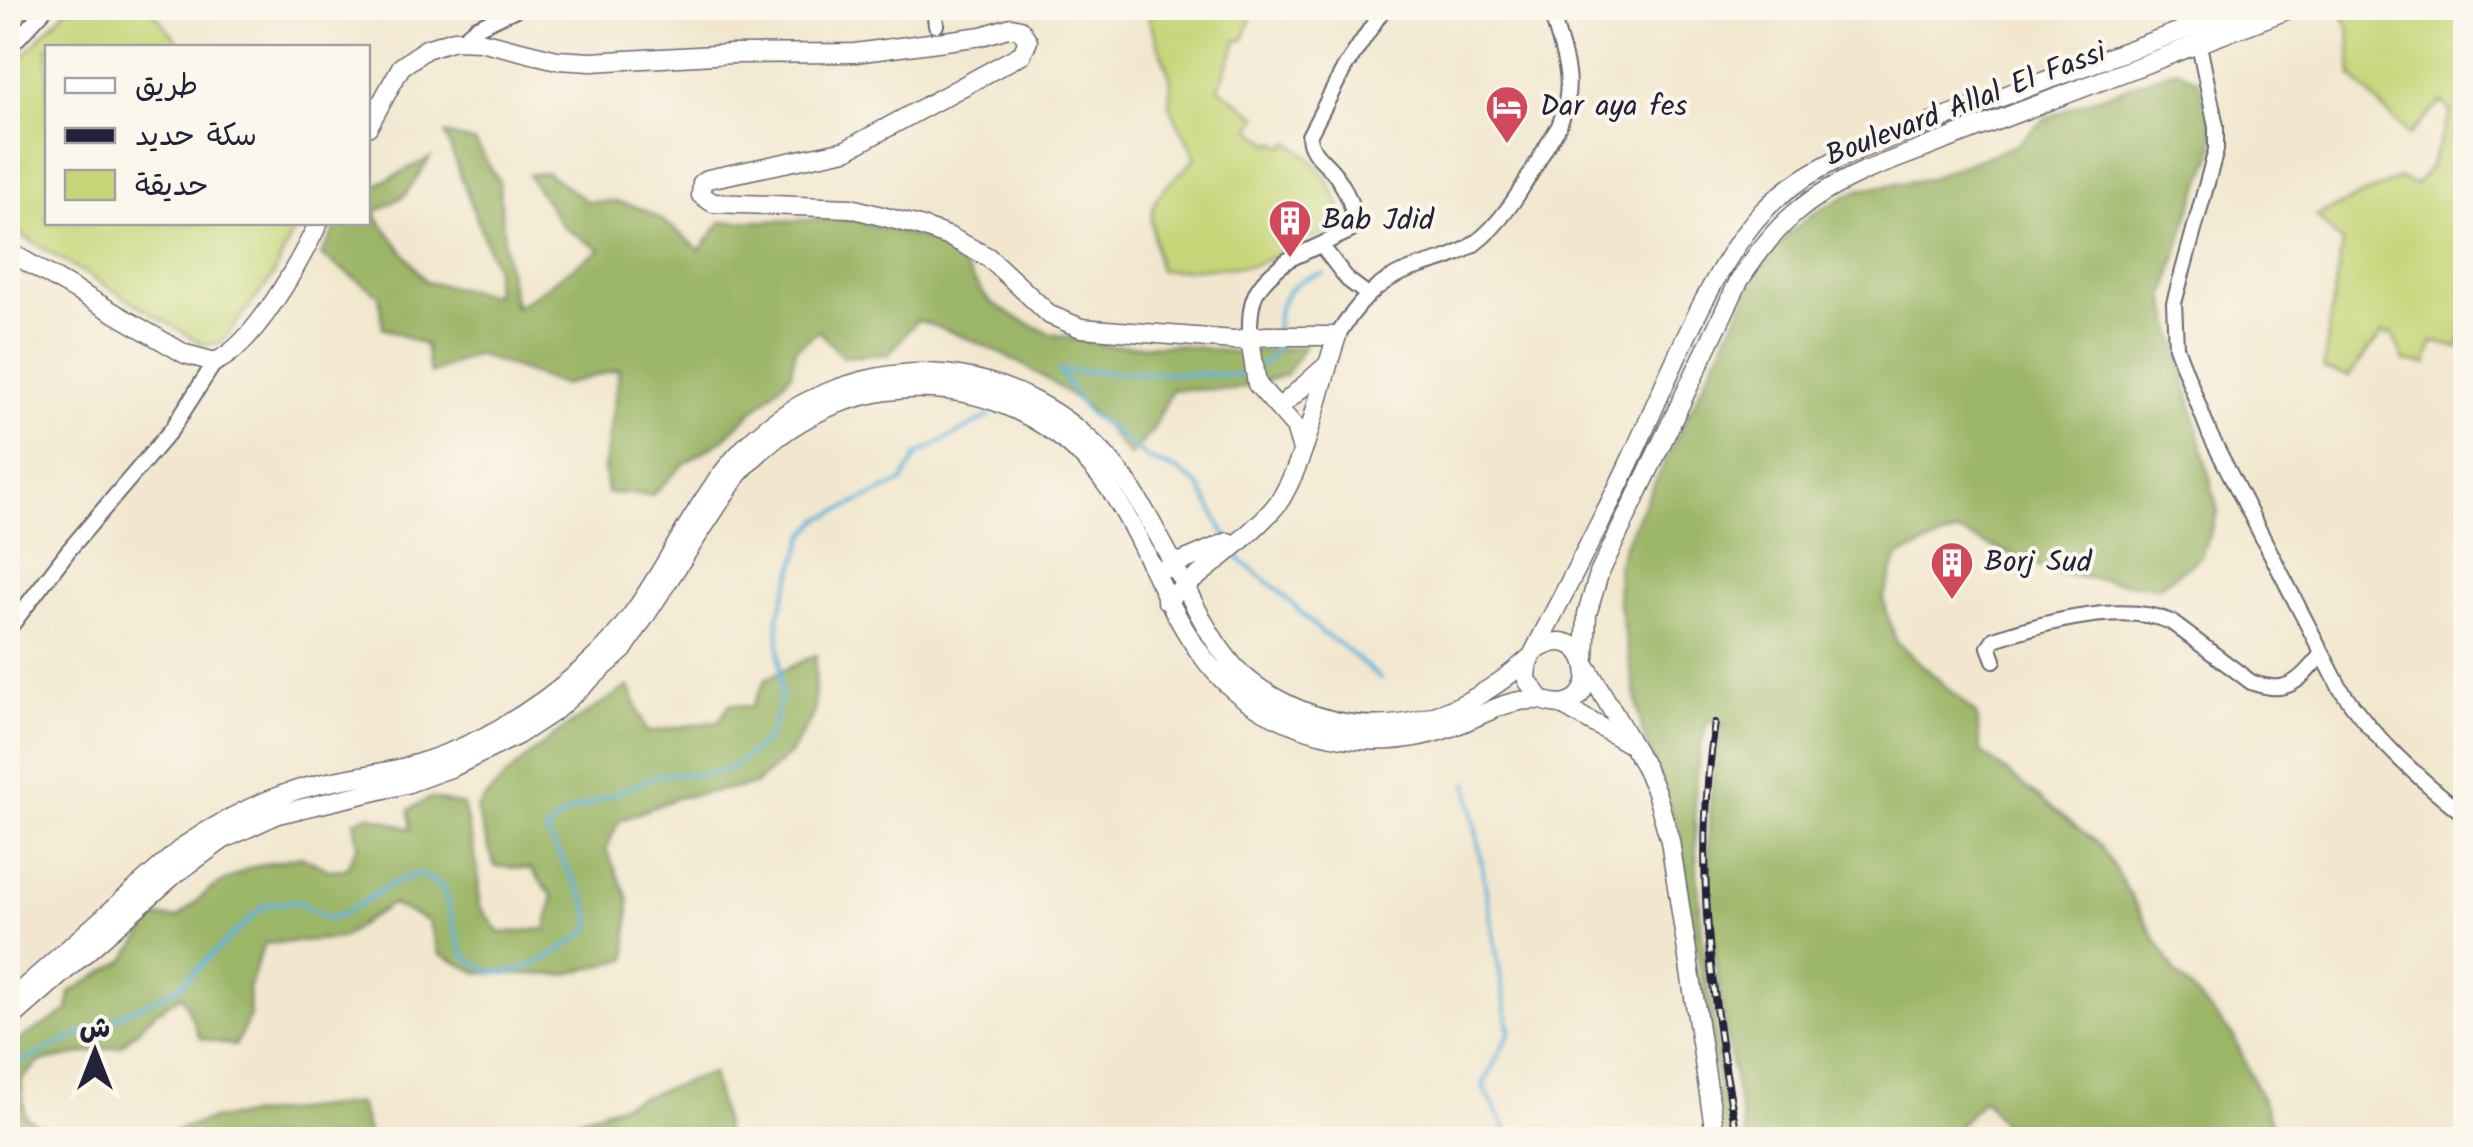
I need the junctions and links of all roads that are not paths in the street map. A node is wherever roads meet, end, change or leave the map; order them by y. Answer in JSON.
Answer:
{"nodes":[{"id":1,"x":46,"y":8,"type":"edge"},
{"id":2,"x":934,"y":8,"type":"edge"},
{"id":3,"x":1384,"y":8,"type":"edge"},
{"id":4,"x":1550,"y":8,"type":"edge"},
{"id":5,"x":2243,"y":8,"type":"edge"},
{"id":6,"x":2292,"y":8,"type":"edge"},
{"id":7,"x":516,"y":9,"type":"edge"},
{"id":8,"x":938,"y":32,"type":"junction"},
{"id":9,"x":462,"y":39,"type":"junction"},
{"id":10,"x":2199,"y":45,"type":"junction"},
{"id":11,"x":8,"y":50,"type":"edge"},
{"id":12,"x":370,"y":123,"type":"edge"},
{"id":13,"x":317,"y":225,"type":"edge"},
{"id":14,"x":1321,"y":245,"type":"junction"},
{"id":15,"x":8,"y":250,"type":"edge"},
{"id":16,"x":1368,"y":295,"type":"junction"},
{"id":17,"x":1337,"y":336,"type":"junction"},
{"id":18,"x":1256,"y":343,"type":"junction"},
{"id":19,"x":215,"y":362,"type":"junction"},
{"id":20,"x":1328,"y":365,"type":"junction"},
{"id":21,"x":1279,"y":408,"type":"junction"},
{"id":22,"x":776,"y":427,"type":"junction"},
{"id":23,"x":1301,"y":449,"type":"junction"},
{"id":24,"x":1246,"y":534,"type":"junction"},
{"id":25,"x":1173,"y":566,"type":"junction"},
{"id":26,"x":1153,"y":573,"type":"junction"},
{"id":27,"x":666,"y":576,"type":"junction"},
{"id":28,"x":1184,"y":587,"type":"junction"},
{"id":29,"x":1166,"y":600,"type":"junction"},
{"id":30,"x":8,"y":630,"type":"edge"},
{"id":31,"x":1534,"y":653,"type":"junction"},
{"id":32,"x":2321,"y":655,"type":"junction"},
{"id":33,"x":1994,"y":660,"type":"dead end"},
{"id":34,"x":1586,"y":663,"type":"junction"},
{"id":35,"x":1552,"y":702,"type":"junction"},
{"id":36,"x":1635,"y":748,"type":"junction"},
{"id":37,"x":2466,"y":816,"type":"edge"},
{"id":38,"x":8,"y":1002,"type":"edge"},
{"id":39,"x":8,"y":1021,"type":"edge"},
{"id":40,"x":1716,"y":1140,"type":"edge"}],
"edges":[{"from":1,"to":11,"type":"street"},
{"from":2,"to":8,"type":"street"},
{"from":3,"to":14,"type":"street"},
{"from":4,"to":16,"type":"street"},
{"from":5,"to":31,"type":"main road","name":"Boulevard Allal El Fassi"},
{"from":6,"to":10,"type":"main road","name":"Boulevard Allal El Fassi"},
{"from":7,"to":9,"type":"street"},
{"from":8,"to":9,"type":"main road"},
{"from":8,"to":18,"type":"main road"},
{"from":9,"to":12,"type":"main road"},
{"from":10,"to":32,"type":"street"},
{"from":10,"to":34,"type":"main road","name":"Boulevard Allal El Fassi"},
{"from":13,"to":19,"type":"main road"},
{"from":14,"to":16,"type":"street"},
{"from":14,"to":18,"type":"street"},
{"from":15,"to":19,"type":"main road"},
{"from":16,"to":17,"type":"street"},
{"from":17,"to":18,"type":"main road"},
{"from":17,"to":20,"type":"main road"},
{"from":18,"to":21,"type":"main road"},
{"from":19,"to":30,"type":"street"},
{"from":20,"to":21,"type":"main road"},
{"from":20,"to":23,"type":"main road"},
{"from":21,"to":23,"type":"main road"},
{"from":22,"to":25,"type":"main road","name":"Boulevard Allal El Fassi"},
{"from":22,"to":26,"type":"main road"},
{"from":22,"to":27,"type":"main road","name":"Boulevard Allal El Fassi"},
{"from":23,"to":24,"type":"main road"},
{"from":24,"to":25,"type":"main road"},
{"from":24,"to":28,"type":"main road"},
{"from":25,"to":26,"type":"main road"},
{"from":25,"to":28,"type":"main road","name":"Boulevard Allal El Fassi"},
{"from":26,"to":29,"type":"main road"},
{"from":27,"to":38,"type":"main road","name":"Boulevard Allal El Fassi"},
{"from":27,"to":39,"type":"main road"},
{"from":28,"to":29,"type":"main road"},
{"from":28,"to":31,"type":"main road","name":"Boulevard Allal El Fassi"},
{"from":29,"to":35,"type":"main road"},
{"from":31,"to":34,"type":"main road"},
{"from":31,"to":35,"type":"main road"},
{"from":32,"to":33,"type":"street"},
{"from":32,"to":37,"type":"street"},
{"from":34,"to":35,"type":"main road"},
{"from":34,"to":36,"type":"main road"},
{"from":35,"to":36,"type":"main road"},
{"from":36,"to":40,"type":"main road"}]}
